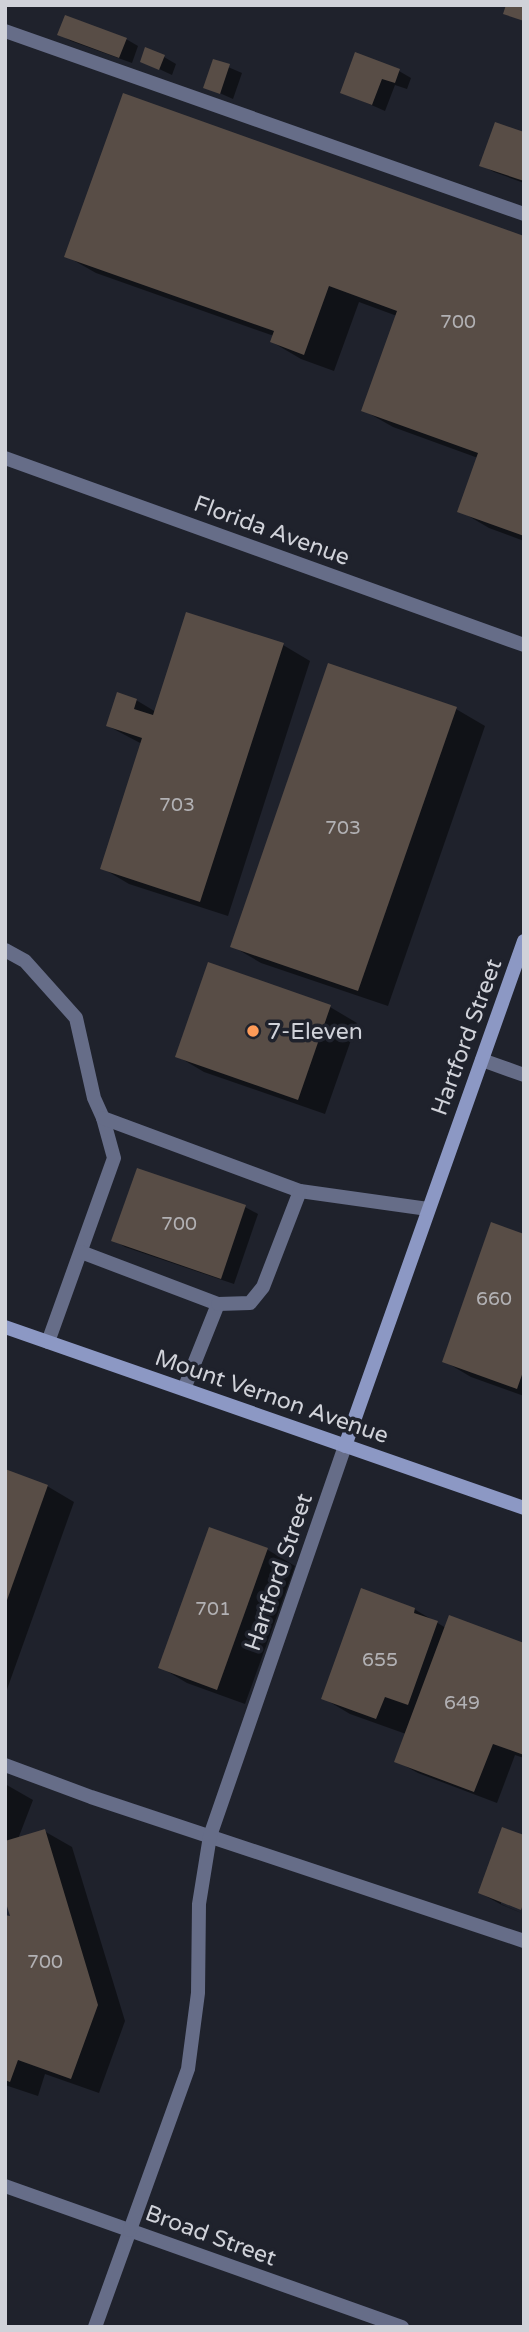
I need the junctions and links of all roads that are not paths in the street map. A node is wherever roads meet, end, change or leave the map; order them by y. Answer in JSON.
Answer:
{"nodes":[{"id":1,"x":5,"y":32,"type":"edge"},
{"id":2,"x":524,"y":214,"type":"edge"},
{"id":3,"x":5,"y":458,"type":"edge"},
{"id":4,"x":524,"y":645,"type":"edge"},
{"id":5,"x":524,"y":941,"type":"edge"},
{"id":6,"x":5,"y":950,"type":"edge"},
{"id":7,"x":482,"y":1060,"type":"junction"},
{"id":8,"x":524,"y":1075,"type":"edge"},
{"id":9,"x":103,"y":1118,"type":"junction"},
{"id":10,"x":300,"y":1191,"type":"junction"},
{"id":11,"x":428,"y":1209,"type":"junction"},
{"id":12,"x":81,"y":1252,"type":"junction"},
{"id":13,"x":218,"y":1304,"type":"junction"},
{"id":14,"x":5,"y":1327,"type":"edge"},
{"id":15,"x":48,"y":1342,"type":"junction"},
{"id":16,"x":184,"y":1389,"type":"junction"},
{"id":17,"x":345,"y":1446,"type":"junction"},
{"id":18,"x":524,"y":1508,"type":"edge"},
{"id":19,"x":5,"y":1765,"type":"edge"},
{"id":20,"x":210,"y":1836,"type":"junction"},
{"id":21,"x":524,"y":1941,"type":"edge"},
{"id":22,"x":5,"y":2186,"type":"edge"},
{"id":23,"x":130,"y":2230,"type":"junction"},
{"id":24,"x":95,"y":2327,"type":"edge"},
{"id":25,"x":402,"y":2327,"type":"edge"}],
"edges":[{"from":1,"to":2,"type":"street"},
{"from":3,"to":4,"type":"street","name":"Florida Avenue"},
{"from":5,"to":7,"type":"street","name":"Hartford Street"},
{"from":6,"to":9,"type":"street"},
{"from":7,"to":8,"type":"street"},
{"from":7,"to":11,"type":"street","name":"Hartford Street"},
{"from":9,"to":10,"type":"street"},
{"from":9,"to":12,"type":"street"},
{"from":10,"to":11,"type":"street"},
{"from":10,"to":13,"type":"street"},
{"from":11,"to":17,"type":"street","name":"Hartford Street"},
{"from":12,"to":13,"type":"street"},
{"from":12,"to":15,"type":"street"},
{"from":13,"to":16,"type":"street"},
{"from":14,"to":15,"type":"street","name":"Mount Vernon Avenue"},
{"from":15,"to":16,"type":"street","name":"Mount Vernon Avenue"},
{"from":16,"to":17,"type":"street","name":"Mount Vernon Avenue"},
{"from":17,"to":18,"type":"street","name":"Mount Vernon Avenue"},
{"from":17,"to":20,"type":"street","name":"Hartford Street"},
{"from":19,"to":20,"type":"street"},
{"from":20,"to":21,"type":"street"},
{"from":20,"to":23,"type":"street","name":"Hartford Street"},
{"from":22,"to":23,"type":"street","name":"Broad Street"},
{"from":23,"to":24,"type":"street","name":"Hartford Street"},
{"from":23,"to":25,"type":"street","name":"Broad Street"}]}
